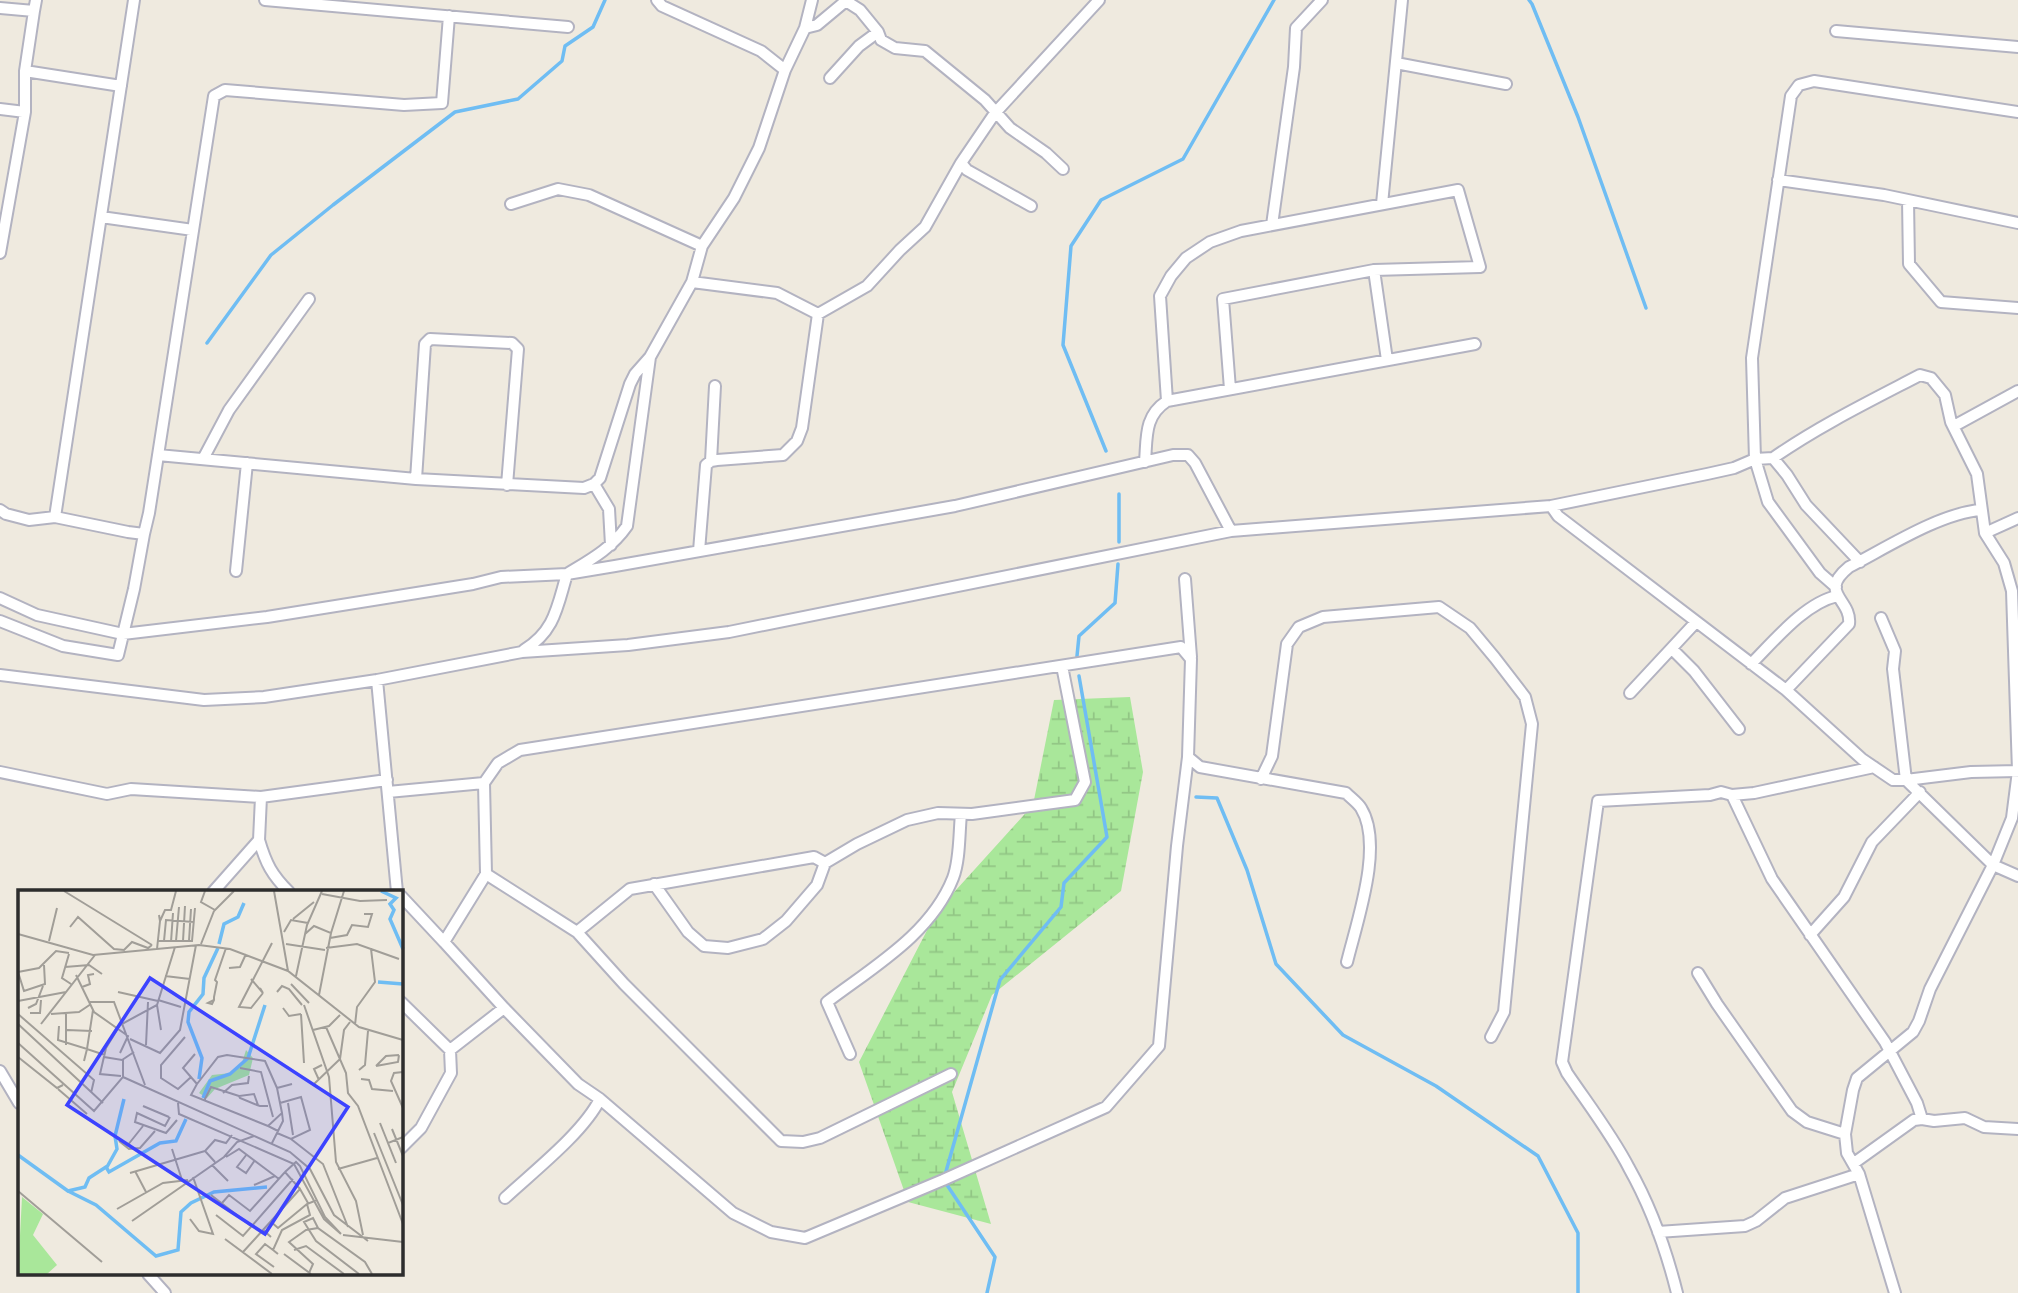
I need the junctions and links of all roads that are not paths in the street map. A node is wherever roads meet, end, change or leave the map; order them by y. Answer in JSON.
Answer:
{"nodes":[{"id":1,"x":134,"y":0,"type":"edge"},
{"id":2,"x":265,"y":0,"type":"edge"},
{"id":3,"x":656,"y":0,"type":"edge"},
{"id":4,"x":812,"y":0,"type":"edge"},
{"id":5,"x":847,"y":0,"type":"edge"},
{"id":6,"x":1099,"y":0,"type":"edge"},
{"id":7,"x":1322,"y":0,"type":"edge"},
{"id":8,"x":1402,"y":0,"type":"edge"},
{"id":9,"x":35,"y":6,"type":"edge"},
{"id":10,"x":0,"y":8,"type":"edge"},
{"id":11,"x":449,"y":16,"type":"junction"},
{"id":12,"x":568,"y":27,"type":"dead end"},
{"id":13,"x":804,"y":28,"type":"junction"},
{"id":14,"x":1836,"y":31,"type":"dead end"},
{"id":15,"x":878,"y":32,"type":"junction"},
{"id":16,"x":2018,"y":47,"type":"edge"},
{"id":17,"x":1396,"y":63,"type":"junction"},
{"id":18,"x":785,"y":70,"type":"junction"},
{"id":19,"x":24,"y":71,"type":"junction"},
{"id":20,"x":830,"y":78,"type":"dead end"},
{"id":21,"x":1506,"y":84,"type":"dead end"},
{"id":22,"x":121,"y":86,"type":"junction"},
{"id":23,"x":0,"y":109,"type":"edge"},
{"id":24,"x":25,"y":112,"type":"junction"},
{"id":25,"x":2018,"y":112,"type":"edge"},
{"id":26,"x":995,"y":113,"type":"junction"},
{"id":27,"x":961,"y":163,"type":"junction"},
{"id":28,"x":1063,"y":169,"type":"dead end"},
{"id":29,"x":1778,"y":180,"type":"junction"},
{"id":30,"x":1908,"y":200,"type":"junction"},
{"id":31,"x":511,"y":204,"type":"dead end"},
{"id":32,"x":1382,"y":204,"type":"junction"},
{"id":33,"x":1031,"y":206,"type":"dead end"},
{"id":34,"x":101,"y":216,"type":"junction"},
{"id":35,"x":2018,"y":223,"type":"edge"},
{"id":36,"x":1272,"y":225,"type":"junction"},
{"id":37,"x":193,"y":230,"type":"junction"},
{"id":38,"x":702,"y":246,"type":"junction"},
{"id":39,"x":0,"y":253,"type":"edge"},
{"id":40,"x":1374,"y":270,"type":"junction"},
{"id":41,"x":692,"y":282,"type":"junction"},
{"id":42,"x":309,"y":299,"type":"dead end"},
{"id":43,"x":2018,"y":308,"type":"edge"},
{"id":44,"x":818,"y":314,"type":"junction"},
{"id":45,"x":1475,"y":344,"type":"dead end"},
{"id":46,"x":650,"y":357,"type":"junction"},
{"id":47,"x":1387,"y":360,"type":"junction"},
{"id":48,"x":715,"y":386,"type":"dead end"},
{"id":49,"x":1230,"y":389,"type":"junction"},
{"id":50,"x":2018,"y":391,"type":"edge"},
{"id":51,"x":1167,"y":401,"type":"junction"},
{"id":52,"x":1959,"y":423,"type":"junction"},
{"id":53,"x":158,"y":455,"type":"junction"},
{"id":54,"x":1773,"y":458,"type":"junction"},
{"id":55,"x":203,"y":459,"type":"junction"},
{"id":56,"x":1755,"y":459,"type":"junction"},
{"id":57,"x":711,"y":461,"type":"junction"},
{"id":58,"x":1144,"y":462,"type":"junction"},
{"id":59,"x":247,"y":463,"type":"junction"},
{"id":60,"x":416,"y":479,"type":"junction"},
{"id":61,"x":594,"y":484,"type":"junction"},
{"id":62,"x":507,"y":485,"type":"junction"},
{"id":63,"x":1552,"y":506,"type":"junction"},
{"id":64,"x":0,"y":510,"type":"edge"},
{"id":65,"x":1981,"y":510,"type":"junction"},
{"id":66,"x":55,"y":517,"type":"junction"},
{"id":67,"x":2018,"y":519,"type":"edge"},
{"id":68,"x":1231,"y":531,"type":"junction"},
{"id":69,"x":1985,"y":533,"type":"junction"},
{"id":70,"x":144,"y":534,"type":"junction"},
{"id":71,"x":611,"y":545,"type":"junction"},
{"id":72,"x":699,"y":551,"type":"junction"},
{"id":73,"x":1860,"y":562,"type":"junction"},
{"id":74,"x":236,"y":571,"type":"dead end"},
{"id":75,"x":567,"y":574,"type":"junction"},
{"id":76,"x":1185,"y":579,"type":"dead end"},
{"id":77,"x":1836,"y":592,"type":"junction"},
{"id":78,"x":2015,"y":595,"type":"edge"},
{"id":79,"x":0,"y":598,"type":"edge"},
{"id":80,"x":1881,"y":618,"type":"dead end"},
{"id":81,"x":0,"y":621,"type":"edge"},
{"id":82,"x":1696,"y":622,"type":"junction"},
{"id":83,"x":2016,"y":629,"type":"edge"},
{"id":84,"x":123,"y":634,"type":"junction"},
{"id":85,"x":1672,"y":649,"type":"junction"},
{"id":86,"x":522,"y":652,"type":"junction"},
{"id":87,"x":1191,"y":659,"type":"junction"},
{"id":88,"x":1751,"y":663,"type":"junction"},
{"id":89,"x":1062,"y":666,"type":"junction"},
{"id":90,"x":0,"y":675,"type":"edge"},
{"id":91,"x":377,"y":681,"type":"junction"},
{"id":92,"x":1786,"y":690,"type":"junction"},
{"id":93,"x":1630,"y":693,"type":"dead end"},
{"id":94,"x":1739,"y":729,"type":"dead end"},
{"id":95,"x":1188,"y":757,"type":"junction"},
{"id":96,"x":1874,"y":767,"type":"junction"},
{"id":97,"x":2018,"y":771,"type":"edge"},
{"id":98,"x":0,"y":772,"type":"edge"},
{"id":99,"x":1261,"y":779,"type":"junction"},
{"id":100,"x":387,"y":780,"type":"junction"},
{"id":101,"x":1906,"y":780,"type":"junction"},
{"id":102,"x":484,"y":783,"type":"junction"},
{"id":103,"x":388,"y":792,"type":"junction"},
{"id":104,"x":1920,"y":792,"type":"junction"},
{"id":105,"x":1732,"y":795,"type":"junction"},
{"id":106,"x":261,"y":797,"type":"junction"},
{"id":107,"x":961,"y":814,"type":"junction"},
{"id":108,"x":259,"y":840,"type":"junction"},
{"id":109,"x":825,"y":863,"type":"junction"},
{"id":110,"x":1993,"y":865,"type":"junction"},
{"id":111,"x":486,"y":874,"type":"junction"},
{"id":112,"x":2018,"y":876,"type":"edge"},
{"id":113,"x":654,"y":884,"type":"junction"},
{"id":114,"x":215,"y":890,"type":"edge"},
{"id":115,"x":287,"y":890,"type":"edge"},
{"id":116,"x":399,"y":890,"type":"edge"},
{"id":117,"x":402,"y":897,"type":"edge"},
{"id":118,"x":577,"y":932,"type":"junction"},
{"id":119,"x":1810,"y":934,"type":"junction"},
{"id":120,"x":444,"y":942,"type":"junction"},
{"id":121,"x":1347,"y":961,"type":"dead end"},
{"id":122,"x":1698,"y":973,"type":"dead end"},
{"id":123,"x":402,"y":1003,"type":"edge"},
{"id":124,"x":504,"y":1007,"type":"junction"},
{"id":125,"x":1491,"y":1037,"type":"dead end"},
{"id":126,"x":450,"y":1050,"type":"junction"},
{"id":127,"x":1890,"y":1050,"type":"junction"},
{"id":128,"x":850,"y":1054,"type":"dead end"},
{"id":129,"x":0,"y":1071,"type":"edge"},
{"id":130,"x":951,"y":1074,"type":"dead end"},
{"id":131,"x":600,"y":1099,"type":"junction"},
{"id":132,"x":18,"y":1101,"type":"edge"},
{"id":133,"x":1922,"y":1119,"type":"junction"},
{"id":134,"x":2018,"y":1129,"type":"edge"},
{"id":135,"x":1845,"y":1134,"type":"junction"},
{"id":136,"x":402,"y":1147,"type":"edge"},
{"id":137,"x":1856,"y":1169,"type":"junction"},
{"id":138,"x":505,"y":1199,"type":"dead end"},
{"id":139,"x":1658,"y":1233,"type":"junction"},
{"id":140,"x":150,"y":1276,"type":"edge"},
{"id":141,"x":165,"y":1293,"type":"edge"},
{"id":142,"x":1677,"y":1293,"type":"edge"},
{"id":143,"x":1895,"y":1293,"type":"edge"}],
"edges":[{"from":1,"to":22,"type":"street"},
{"from":2,"to":11,"type":"street"},
{"from":3,"to":18,"type":"street"},
{"from":4,"to":13,"type":"street"},
{"from":5,"to":13,"type":"street"},
{"from":5,"to":15,"type":"street"},
{"from":6,"to":26,"type":"street"},
{"from":7,"to":36,"type":"street"},
{"from":8,"to":17,"type":"street"},
{"from":9,"to":10,"type":"street"},
{"from":9,"to":19,"type":"street"},
{"from":11,"to":12,"type":"street"},
{"from":11,"to":37,"type":"street"},
{"from":13,"to":18,"type":"street"},
{"from":14,"to":16,"type":"street"},
{"from":15,"to":20,"type":"street"},
{"from":15,"to":26,"type":"street"},
{"from":17,"to":21,"type":"street"},
{"from":17,"to":32,"type":"street"},
{"from":18,"to":38,"type":"street"},
{"from":19,"to":22,"type":"street"},
{"from":19,"to":24,"type":"street"},
{"from":22,"to":34,"type":"street"},
{"from":23,"to":24,"type":"street"},
{"from":24,"to":39,"type":"street"},
{"from":25,"to":29,"type":"street"},
{"from":26,"to":27,"type":"street"},
{"from":26,"to":28,"type":"street"},
{"from":27,"to":33,"type":"street"},
{"from":27,"to":44,"type":"street"},
{"from":29,"to":30,"type":"street"},
{"from":29,"to":56,"type":"street"},
{"from":30,"to":35,"type":"street"},
{"from":30,"to":43,"type":"street"},
{"from":31,"to":38,"type":"street"},
{"from":32,"to":36,"type":"street"},
{"from":32,"to":40,"type":"street"},
{"from":34,"to":37,"type":"street"},
{"from":34,"to":66,"type":"street"},
{"from":36,"to":51,"type":"street"},
{"from":37,"to":53,"type":"street"},
{"from":38,"to":41,"type":"street"},
{"from":40,"to":47,"type":"street"},
{"from":40,"to":49,"type":"street"},
{"from":41,"to":44,"type":"street"},
{"from":41,"to":46,"type":"street"},
{"from":42,"to":55,"type":"street"},
{"from":44,"to":57,"type":"street"},
{"from":45,"to":47,"type":"street"},
{"from":46,"to":61,"type":"street"},
{"from":46,"to":71,"type":"street"},
{"from":47,"to":49,"type":"street"},
{"from":48,"to":57,"type":"street"},
{"from":49,"to":51,"type":"street"},
{"from":50,"to":52,"type":"street"},
{"from":51,"to":58,"type":"street"},
{"from":52,"to":54,"type":"street"},
{"from":52,"to":65,"type":"street"},
{"from":53,"to":55,"type":"street"},
{"from":53,"to":70,"type":"street"},
{"from":54,"to":56,"type":"street"},
{"from":54,"to":73,"type":"street"},
{"from":55,"to":59,"type":"street"},
{"from":56,"to":63,"type":"street"},
{"from":56,"to":77,"type":"street"},
{"from":57,"to":72,"type":"street"},
{"from":58,"to":68,"type":"street"},
{"from":58,"to":72,"type":"street"},
{"from":59,"to":60,"type":"street"},
{"from":59,"to":74,"type":"street"},
{"from":60,"to":62,"type":"street"},
{"from":60,"to":62,"type":"street"},
{"from":61,"to":62,"type":"street"},
{"from":61,"to":71,"type":"street"},
{"from":63,"to":68,"type":"street"},
{"from":63,"to":82,"type":"street"},
{"from":64,"to":66,"type":"street"},
{"from":65,"to":69,"type":"street"},
{"from":65,"to":73,"type":"street"},
{"from":66,"to":70,"type":"street"},
{"from":67,"to":69,"type":"street"},
{"from":68,"to":86,"type":"street"},
{"from":69,"to":78,"type":"street"},
{"from":70,"to":84,"type":"street"},
{"from":71,"to":75,"type":"street"},
{"from":72,"to":75,"type":"street"},
{"from":73,"to":77,"type":"street"},
{"from":75,"to":84,"type":"street"},
{"from":75,"to":86,"type":"street"},
{"from":76,"to":87,"type":"street"},
{"from":77,"to":88,"type":"street"},
{"from":77,"to":92,"type":"street"},
{"from":78,"to":83,"type":"street"},
{"from":79,"to":84,"type":"street"},
{"from":80,"to":101,"type":"street"},
{"from":81,"to":84,"type":"street"},
{"from":82,"to":85,"type":"street"},
{"from":82,"to":88,"type":"street"},
{"from":83,"to":97,"type":"street"},
{"from":85,"to":93,"type":"street"},
{"from":85,"to":94,"type":"street"},
{"from":86,"to":91,"type":"street"},
{"from":87,"to":89,"type":"street"},
{"from":87,"to":95,"type":"street"},
{"from":88,"to":92,"type":"street"},
{"from":89,"to":102,"type":"street"},
{"from":89,"to":107,"type":"street"},
{"from":90,"to":91,"type":"street"},
{"from":91,"to":100,"type":"street"},
{"from":92,"to":96,"type":"street"},
{"from":95,"to":99,"type":"street"},
{"from":95,"to":131,"type":"street"},
{"from":96,"to":101,"type":"street"},
{"from":96,"to":105,"type":"street"},
{"from":97,"to":101,"type":"street"},
{"from":97,"to":110,"type":"street"},
{"from":98,"to":106,"type":"street"},
{"from":99,"to":121,"type":"street"},
{"from":99,"to":125,"type":"street"},
{"from":100,"to":103,"type":"street"},
{"from":100,"to":106,"type":"street"},
{"from":101,"to":104,"type":"street"},
{"from":102,"to":103,"type":"street"},
{"from":102,"to":111,"type":"street"},
{"from":103,"to":116,"type":"street"},
{"from":104,"to":110,"type":"street"},
{"from":104,"to":119,"type":"street"},
{"from":105,"to":119,"type":"street"},
{"from":105,"to":139,"type":"street"},
{"from":106,"to":108,"type":"street"},
{"from":107,"to":109,"type":"street"},
{"from":107,"to":128,"type":"street"},
{"from":108,"to":114,"type":"street"},
{"from":108,"to":115,"type":"street"},
{"from":109,"to":113,"type":"street"},
{"from":109,"to":113,"type":"street"},
{"from":110,"to":112,"type":"street"},
{"from":110,"to":127,"type":"street"},
{"from":111,"to":118,"type":"street"},
{"from":111,"to":120,"type":"street"},
{"from":113,"to":118,"type":"street"},
{"from":117,"to":120,"type":"street"},
{"from":118,"to":130,"type":"street"},
{"from":119,"to":127,"type":"street"},
{"from":120,"to":124,"type":"street"},
{"from":122,"to":135,"type":"street"},
{"from":123,"to":126,"type":"street"},
{"from":124,"to":126,"type":"street"},
{"from":124,"to":131,"type":"street"},
{"from":126,"to":136,"type":"street"},
{"from":127,"to":133,"type":"street"},
{"from":127,"to":135,"type":"street"},
{"from":129,"to":132,"type":"street"},
{"from":131,"to":138,"type":"street"},
{"from":133,"to":134,"type":"street"},
{"from":133,"to":137,"type":"street"},
{"from":135,"to":137,"type":"street"},
{"from":137,"to":139,"type":"street"},
{"from":137,"to":143,"type":"street"},
{"from":139,"to":142,"type":"street"},
{"from":140,"to":141,"type":"street"}]}
